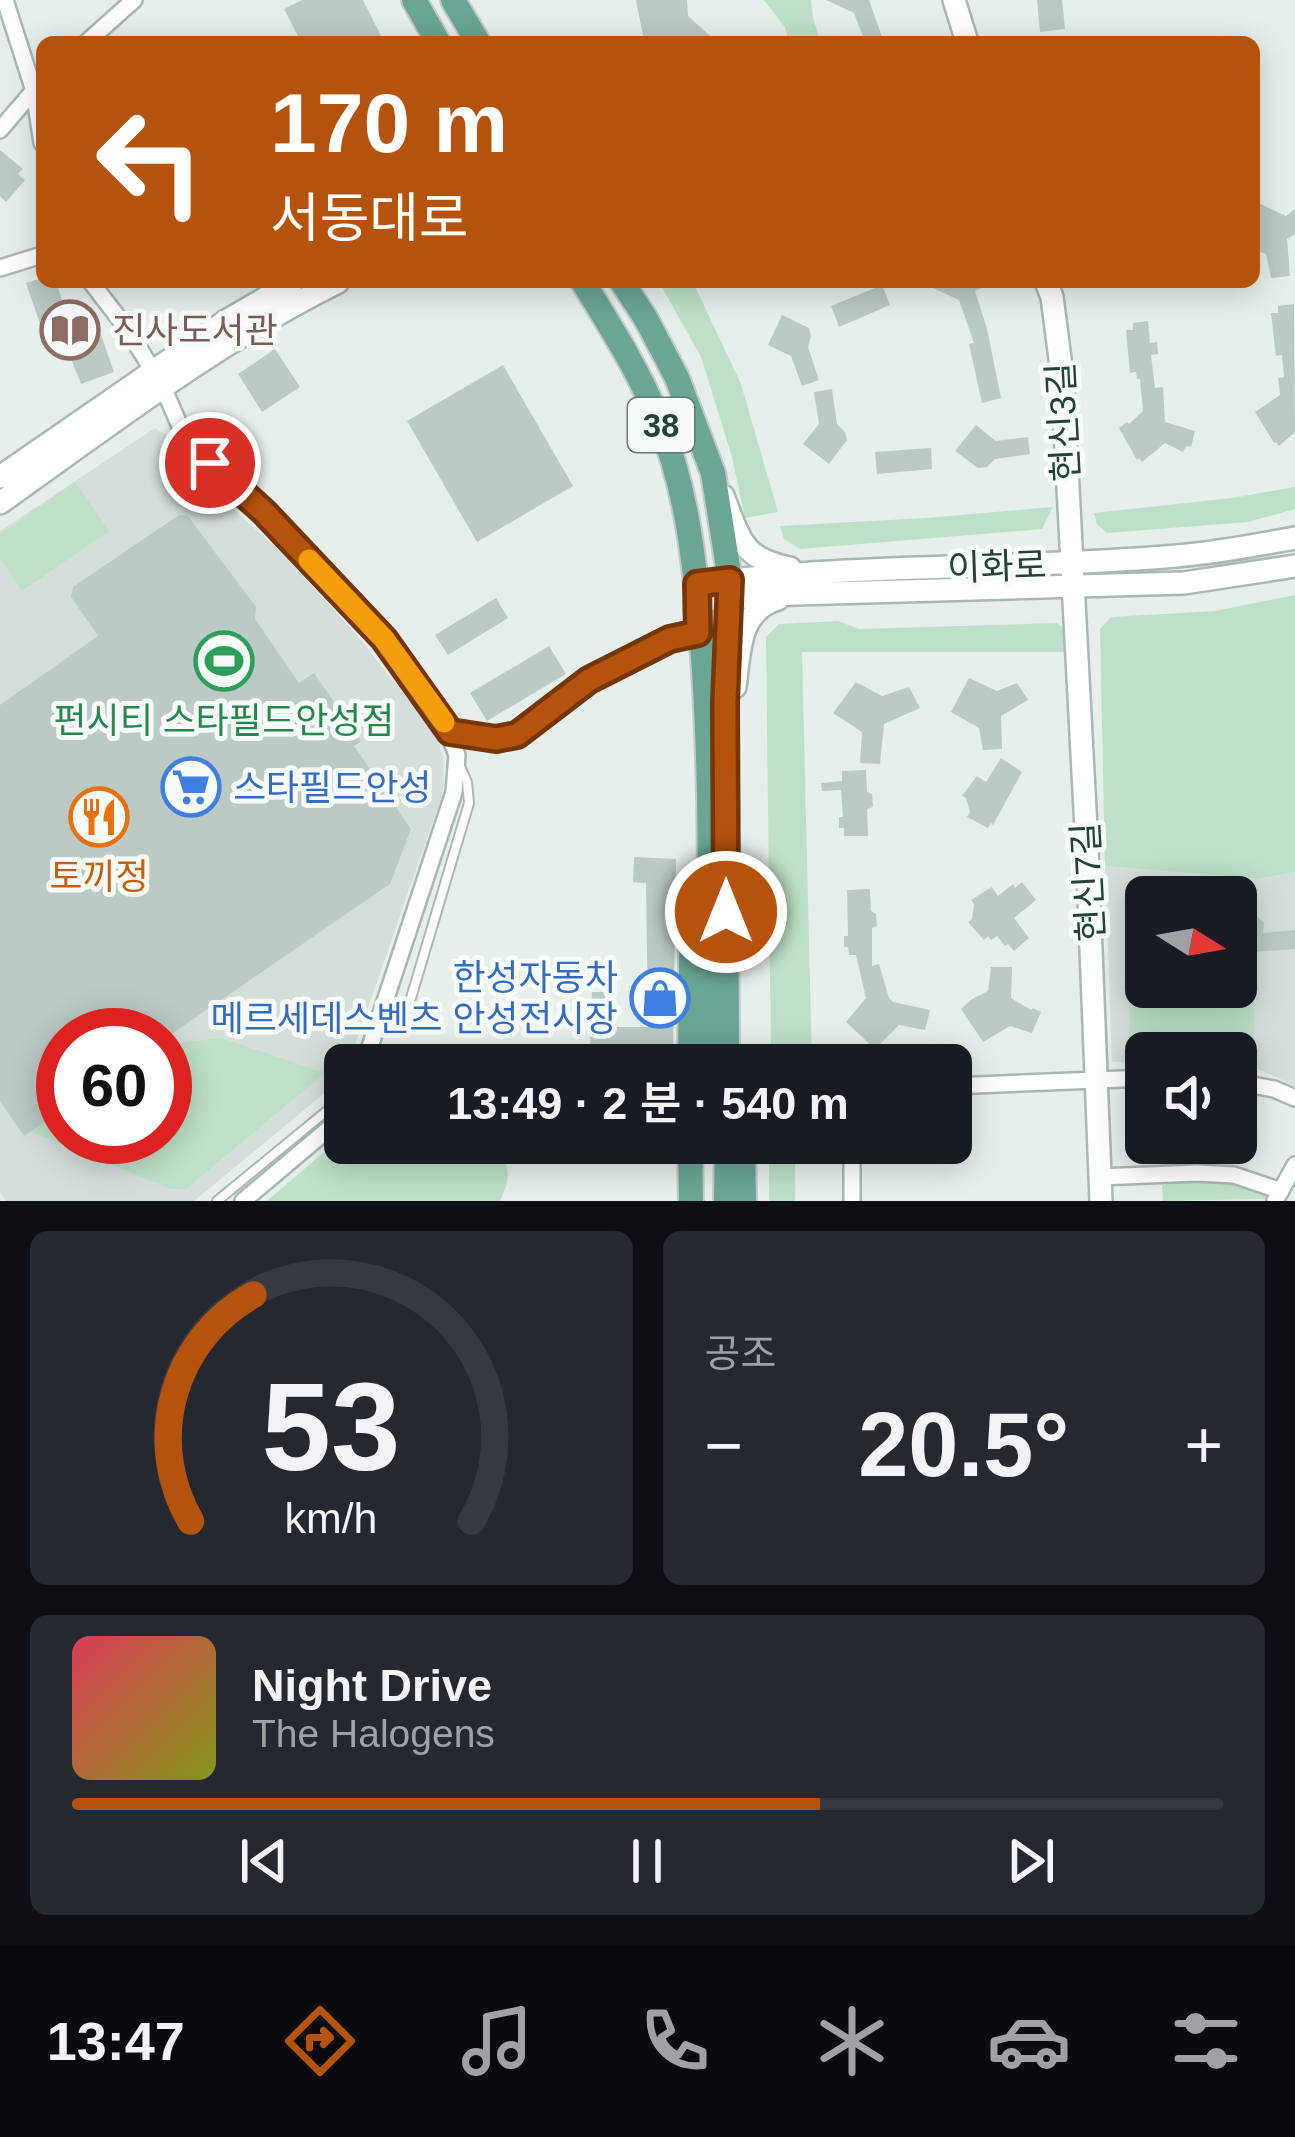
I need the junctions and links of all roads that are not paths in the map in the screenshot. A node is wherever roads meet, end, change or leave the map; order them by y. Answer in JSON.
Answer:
{"nodes":[{"id":1,"x":5,"y":0,"type":"edge"},
{"id":2,"x":132,"y":0,"type":"edge"},
{"id":3,"x":414,"y":0,"type":"edge"},
{"id":4,"x":453,"y":0,"type":"edge"},
{"id":5,"x":954,"y":0,"type":"edge"},
{"id":6,"x":94,"y":36,"type":"edge"},
{"id":7,"x":435,"y":36,"type":"edge"},
{"id":8,"x":474,"y":36,"type":"edge"},
{"id":9,"x":966,"y":36,"type":"edge"},
{"id":10,"x":36,"y":82,"type":"edge"},
{"id":11,"x":36,"y":89,"type":"edge"},
{"id":12,"x":0,"y":130,"type":"edge"},
{"id":13,"x":36,"y":257,"type":"edge"},
{"id":14,"x":0,"y":268,"type":"edge"},
{"id":15,"x":96,"y":288,"type":"edge"},
{"id":16,"x":283,"y":288,"type":"edge"},
{"id":17,"x":326,"y":288,"type":"edge"},
{"id":18,"x":587,"y":288,"type":"edge"},
{"id":19,"x":626,"y":288,"type":"edge"},
{"id":20,"x":1048,"y":288,"type":"edge"},
{"id":21,"x":159,"y":380,"type":"junction"},
{"id":22,"x":713,"y":472,"type":"junction"},
{"id":23,"x":0,"y":477,"type":"edge"},
{"id":24,"x":0,"y":503,"type":"edge"},
{"id":25,"x":1295,"y":538,"type":"edge"},
{"id":26,"x":1295,"y":566,"type":"edge"},
{"id":27,"x":820,"y":573,"type":"junction"},
{"id":28,"x":1071,"y":574,"type":"junction"},
{"id":29,"x":698,"y":592,"type":"junction"},
{"id":30,"x":796,"y":593,"type":"junction"},
{"id":31,"x":730,"y":595,"type":"junction"},
{"id":32,"x":698,"y":633,"type":"junction"},
{"id":33,"x":735,"y":688,"type":"junction"},
{"id":34,"x":450,"y":732,"type":"junction"},
{"id":35,"x":458,"y":760,"type":"junction"},
{"id":36,"x":411,"y":998,"type":"dead end"},
{"id":37,"x":371,"y":1044,"type":"edge"},
{"id":38,"x":690,"y":1044,"type":"edge"},
{"id":39,"x":710,"y":1044,"type":"edge"},
{"id":40,"x":727,"y":1044,"type":"edge"},
{"id":41,"x":742,"y":1044,"type":"edge"},
{"id":42,"x":1097,"y":1078,"type":"junction"},
{"id":43,"x":1125,"y":1078,"type":"edge"},
{"id":44,"x":972,"y":1085,"type":"edge"},
{"id":45,"x":1257,"y":1086,"type":"edge"},
{"id":46,"x":1295,"y":1098,"type":"edge"},
{"id":47,"x":324,"y":1123,"type":"edge"},
{"id":48,"x":690,"y":1164,"type":"edge"},
{"id":49,"x":711,"y":1164,"type":"edge"},
{"id":50,"x":727,"y":1164,"type":"edge"},
{"id":51,"x":743,"y":1164,"type":"edge"},
{"id":52,"x":852,"y":1164,"type":"edge"},
{"id":53,"x":1295,"y":1165,"type":"edge"},
{"id":54,"x":1100,"y":1177,"type":"junction"},
{"id":55,"x":1278,"y":1196,"type":"edge"},
{"id":56,"x":233,"y":1198,"type":"edge"},
{"id":57,"x":217,"y":1201,"type":"edge"},
{"id":58,"x":691,"y":1201,"type":"edge"},
{"id":59,"x":711,"y":1201,"type":"edge"},
{"id":60,"x":726,"y":1201,"type":"edge"},
{"id":61,"x":744,"y":1201,"type":"edge"},
{"id":62,"x":852,"y":1201,"type":"edge"},
{"id":63,"x":1101,"y":1201,"type":"edge"}],
"edges":[{"from":1,"to":10,"type":"street"},
{"from":2,"to":6,"type":"street"},
{"from":3,"to":7,"type":"main road"},
{"from":4,"to":8,"type":"main road"},
{"from":5,"to":9,"type":"street"},
{"from":11,"to":12,"type":"street"},
{"from":13,"to":14,"type":"street"},
{"from":15,"to":21,"type":"street"},
{"from":16,"to":21,"type":"street"},
{"from":17,"to":21,"type":"street"},
{"from":18,"to":29,"type":"main road","number":"38"},
{"from":19,"to":22,"type":"main road","number":"38"},
{"from":20,"to":28,"type":"street","name":"현신3길"},
{"from":21,"to":23,"type":"street"},
{"from":21,"to":24,"type":"street"},
{"from":21,"to":34,"type":"street"},
{"from":22,"to":27,"type":"street"},
{"from":22,"to":31,"type":"main road","number":"38"},
{"from":25,"to":28,"type":"street","name":"이화로"},
{"from":26,"to":28,"type":"street","name":"이화로"},
{"from":27,"to":28,"type":"street","name":"이화로"},
{"from":27,"to":31,"type":"street","name":"이화로"},
{"from":28,"to":30,"type":"street"},
{"from":28,"to":42,"type":"street","name":"현신7길"},
{"from":29,"to":31,"type":"street"},
{"from":29,"to":32,"type":"main road"},
{"from":29,"to":39,"type":"main road","number":"38"},
{"from":30,"to":31,"type":"street"},
{"from":30,"to":33,"type":"street"},
{"from":31,"to":33,"type":"main road"},
{"from":31,"to":40,"type":"main road","number":"38"},
{"from":32,"to":34,"type":"lane"},
{"from":32,"to":38,"type":"main road"},
{"from":33,"to":41,"type":"main road"},
{"from":34,"to":35,"type":"street"},
{"from":35,"to":36,"type":"lane"},
{"from":35,"to":37,"type":"street"},
{"from":42,"to":43,"type":"street"},
{"from":42,"to":44,"type":"street"},
{"from":42,"to":54,"type":"street","name":"현신7길"},
{"from":45,"to":46,"type":"street"},
{"from":47,"to":56,"type":"street"},
{"from":48,"to":58,"type":"main road"},
{"from":49,"to":59,"type":"main road"},
{"from":50,"to":60,"type":"main road"},
{"from":51,"to":61,"type":"main road"},
{"from":52,"to":62,"type":"street"},
{"from":53,"to":55,"type":"street"},
{"from":54,"to":55,"type":"street"},
{"from":54,"to":63,"type":"street","name":"현신7길"},
{"from":56,"to":57,"type":"lane"}]}
